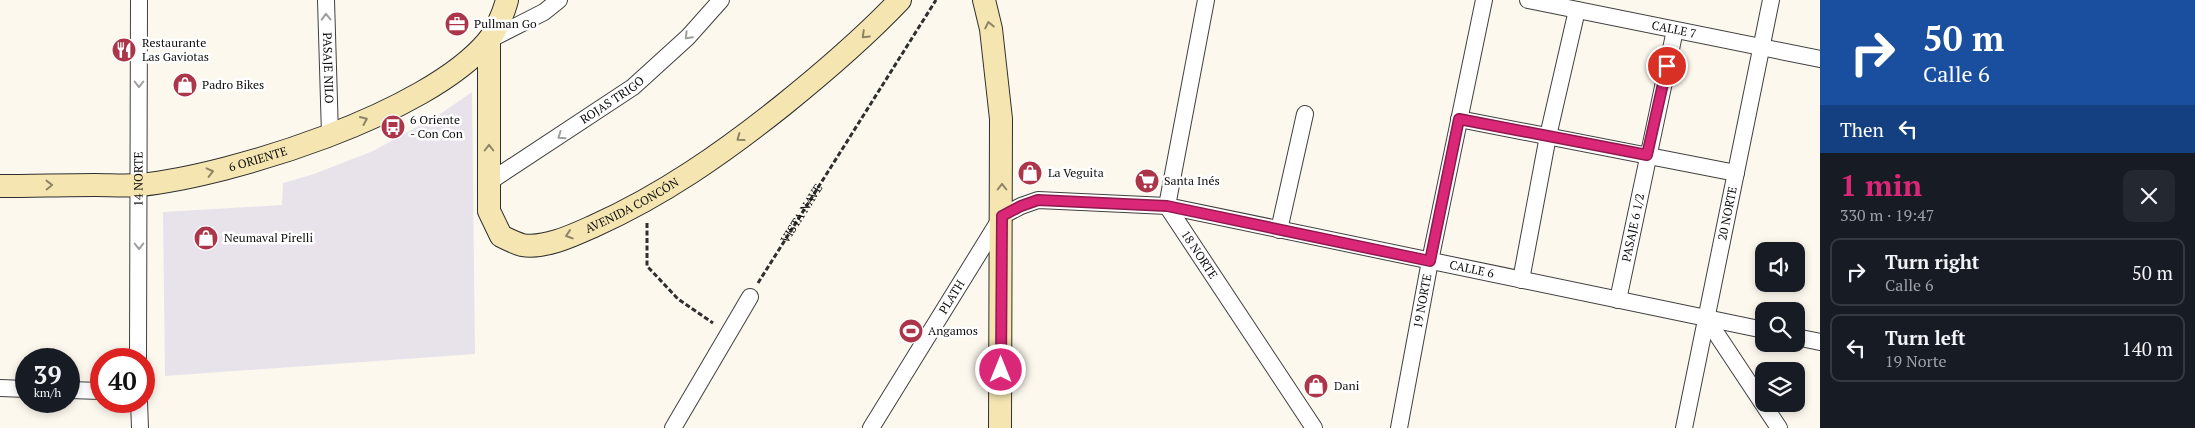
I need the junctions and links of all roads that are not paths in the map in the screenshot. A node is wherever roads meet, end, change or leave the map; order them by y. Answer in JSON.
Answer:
{"nodes":[{"id":1,"x":139,"y":0,"type":"edge"},
{"id":2,"x":326,"y":0,"type":"edge"},
{"id":3,"x":507,"y":0,"type":"edge"},
{"id":4,"x":559,"y":0,"type":"edge"},
{"id":5,"x":721,"y":0,"type":"edge"},
{"id":6,"x":900,"y":0,"type":"edge"},
{"id":7,"x":984,"y":0,"type":"edge"},
{"id":8,"x":1206,"y":0,"type":"edge"},
{"id":9,"x":1484,"y":0,"type":"edge"},
{"id":10,"x":1528,"y":0,"type":"edge"},
{"id":11,"x":1771,"y":0,"type":"edge"},
{"id":12,"x":1577,"y":10,"type":"junction"},
{"id":13,"x":1675,"y":30,"type":"junction"},
{"id":14,"x":489,"y":40,"type":"junction"},
{"id":15,"x":1761,"y":47,"type":"junction"},
{"id":16,"x":1820,"y":59,"type":"edge"},
{"id":17,"x":1305,"y":114,"type":"dead end"},
{"id":18,"x":1459,"y":119,"type":"junction"},
{"id":19,"x":330,"y":135,"type":"junction"},
{"id":20,"x":1548,"y":136,"type":"junction"},
{"id":21,"x":1647,"y":155,"type":"junction"},
{"id":22,"x":1736,"y":173,"type":"junction"},
{"id":23,"x":489,"y":182,"type":"junction"},
{"id":24,"x":139,"y":185,"type":"junction"},
{"id":25,"x":0,"y":186,"type":"edge"},
{"id":26,"x":1167,"y":206,"type":"junction"},
{"id":27,"x":1002,"y":216,"type":"junction"},
{"id":28,"x":1279,"y":230,"type":"junction"},
{"id":29,"x":1430,"y":261,"type":"junction"},
{"id":30,"x":1521,"y":280,"type":"junction"},
{"id":31,"x":750,"y":296,"type":"road end"},
{"id":32,"x":1618,"y":300,"type":"junction"},
{"id":33,"x":1706,"y":318,"type":"junction"},
{"id":34,"x":1755,"y":328,"type":"edge"},
{"id":35,"x":1805,"y":339,"type":"edge"},
{"id":36,"x":1820,"y":342,"type":"edge"},
{"id":37,"x":138,"y":348,"type":"edge"},
{"id":38,"x":0,"y":388,"type":"edge"},
{"id":39,"x":15,"y":389,"type":"edge"},
{"id":40,"x":139,"y":413,"type":"edge"},
{"id":41,"x":140,"y":428,"type":"edge"},
{"id":42,"x":673,"y":428,"type":"edge"},
{"id":43,"x":871,"y":428,"type":"edge"},
{"id":44,"x":1000,"y":428,"type":"edge"},
{"id":45,"x":1314,"y":428,"type":"edge"},
{"id":46,"x":1399,"y":428,"type":"edge"},
{"id":47,"x":1684,"y":428,"type":"edge"},
{"id":48,"x":1779,"y":428,"type":"edge"}],
"edges":[{"from":1,"to":24,"type":"street","name":"14 NORTE","one_way":true},
{"from":19,"to":2,"type":"street","name":"PASAJE NILO","one_way":true},
{"from":3,"to":14,"type":"street"},
{"from":4,"to":14,"type":"street"},
{"from":5,"to":23,"type":"street","name":"ROJAS TRIGO","one_way":true},
{"from":6,"to":23,"type":"street","name":"AVENIDA CONCÓN","one_way":true},
{"from":27,"to":7,"type":"street","one_way":true},
{"from":8,"to":26,"type":"street"},
{"from":9,"to":18,"type":"street","name":"19 NORTE"},
{"from":10,"to":12,"type":"street","name":"CALLE 7"},
{"from":11,"to":15,"type":"street","name":"20 NORTE"},
{"from":12,"to":13,"type":"street","name":"CALLE 7"},
{"from":12,"to":20,"type":"street"},
{"from":13,"to":15,"type":"street","name":"CALLE 7"},
{"from":13,"to":21,"type":"street","name":"PASAJE 6 1/2"},
{"from":19,"to":14,"type":"street","name":"6 ORIENTE","one_way":true},
{"from":23,"to":14,"type":"street","name":"AVENIDA CONCÓN","one_way":true},
{"from":15,"to":16,"type":"street","name":"CALLE 7"},
{"from":15,"to":22,"type":"street","name":"20 NORTE"},
{"from":17,"to":28,"type":"street"},
{"from":18,"to":20,"type":"street"},
{"from":18,"to":29,"type":"street","name":"19 NORTE"},
{"from":24,"to":19,"type":"street","name":"6 ORIENTE","one_way":true},
{"from":20,"to":21,"type":"street"},
{"from":20,"to":30,"type":"street"},
{"from":21,"to":22,"type":"street"},
{"from":21,"to":32,"type":"street","name":"PASAJE 6 1/2"},
{"from":22,"to":33,"type":"street","name":"20 NORTE"},
{"from":25,"to":24,"type":"street","name":"6 ORIENTE","one_way":true},
{"from":24,"to":37,"type":"street","name":"14 NORTE","one_way":true},
{"from":26,"to":27,"type":"street","name":"CALLE 6"},
{"from":26,"to":28,"type":"street","name":"CALLE 6"},
{"from":26,"to":45,"type":"street","name":"18 NORTE"},
{"from":27,"to":43,"type":"street","name":"PLATH"},
{"from":27,"to":44,"type":"street"},
{"from":28,"to":29,"type":"street","name":"CALLE 6"},
{"from":29,"to":30,"type":"street","name":"CALLE 6"},
{"from":29,"to":46,"type":"street","name":"19 NORTE"},
{"from":30,"to":32,"type":"street","name":"CALLE 6"},
{"from":31,"to":42,"type":"street"},
{"from":32,"to":33,"type":"street","name":"CALLE 6"},
{"from":33,"to":34,"type":"street","name":"CALLE 6"},
{"from":33,"to":47,"type":"street","name":"20 NORTE"},
{"from":33,"to":48,"type":"street"},
{"from":35,"to":36,"type":"street"},
{"from":38,"to":39,"type":"street"},
{"from":40,"to":41,"type":"street"}]}
